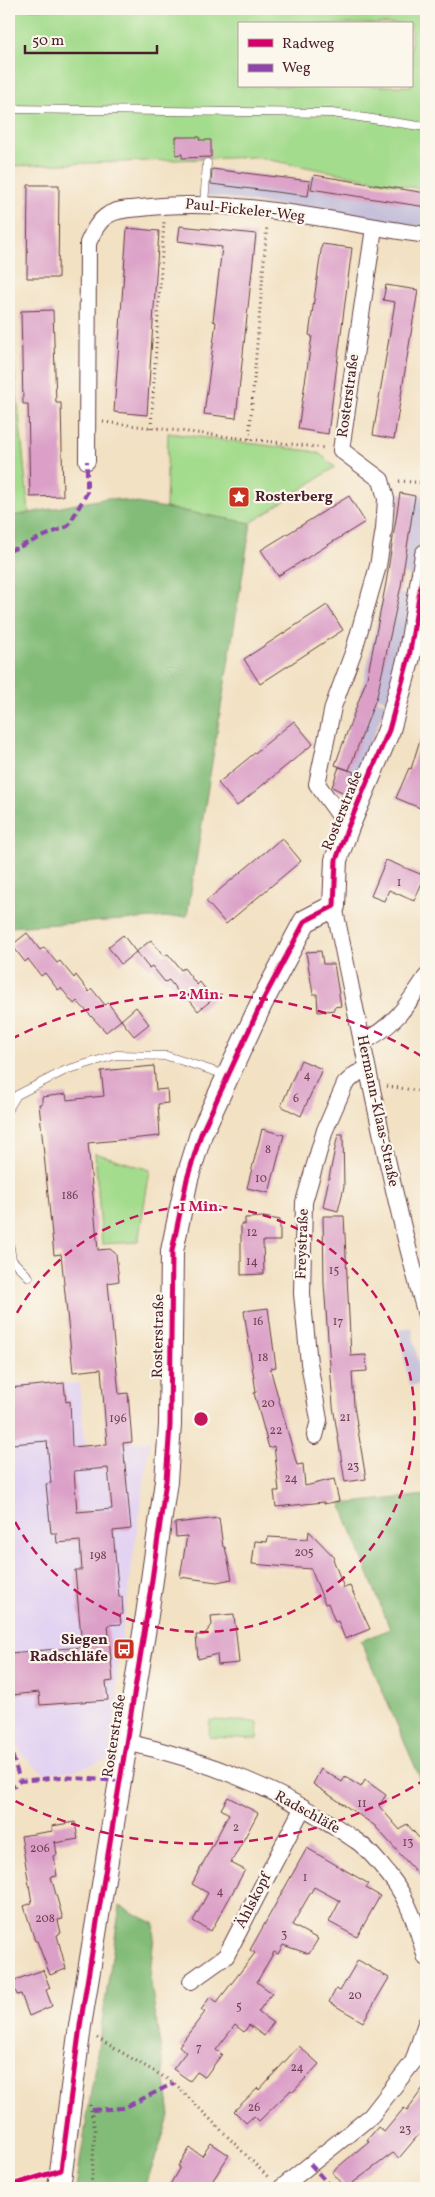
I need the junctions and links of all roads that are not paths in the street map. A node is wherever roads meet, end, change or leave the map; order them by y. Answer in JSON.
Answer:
{"nodes":[{"id":1,"x":9,"y":109,"type":"edge"},
{"id":2,"x":426,"y":127,"type":"edge"},
{"id":3,"x":207,"y":163,"type":"dead end"},
{"id":4,"x":204,"y":204,"type":"junction"},
{"id":5,"x":374,"y":228,"type":"junction"},
{"id":6,"x":426,"y":235,"type":"edge"},
{"id":7,"x":88,"y":462,"type":"dead end"},
{"id":8,"x":426,"y":555,"type":"edge"},
{"id":9,"x":348,"y":827,"type":"junction"},
{"id":10,"x":334,"y":906,"type":"junction"},
{"id":11,"x":426,"y":977,"type":"edge"},
{"id":12,"x":362,"y":1042,"type":"junction"},
{"id":13,"x":228,"y":1076,"type":"junction"},
{"id":14,"x":368,"y":1076,"type":"junction"},
{"id":15,"x":9,"y":1108,"type":"edge"},
{"id":16,"x":9,"y":1242,"type":"edge"},
{"id":17,"x":29,"y":1277,"type":"dead end"},
{"id":18,"x":426,"y":1315,"type":"edge"},
{"id":19,"x":315,"y":1436,"type":"dead end"},
{"id":20,"x":126,"y":1742,"type":"junction"},
{"id":21,"x":303,"y":1807,"type":"junction"},
{"id":22,"x":426,"y":1958,"type":"edge"},
{"id":23,"x":191,"y":1981,"type":"dead end"},
{"id":24,"x":426,"y":2023,"type":"edge"},
{"id":25,"x":276,"y":2185,"type":"edge"},
{"id":26,"x":59,"y":2188,"type":"edge"}],
"edges":[{"from":1,"to":2,"type":"lane"},
{"from":3,"to":4,"type":"lane"},
{"from":4,"to":5,"type":"street","name":"Paul-Fickeler-Weg"},
{"from":4,"to":7,"type":"street","name":"Paul-Fickeler-Weg"},
{"from":5,"to":6,"type":"street","name":"Paul-Fickeler-Weg"},
{"from":5,"to":9,"type":"street","name":"Rosterstraße"},
{"from":8,"to":9,"type":"street","name":"Rosterstraße"},
{"from":9,"to":10,"type":"street","name":"Rosterstraße"},
{"from":10,"to":12,"type":"street","name":"Hermann-Klaas-Straße"},
{"from":10,"to":13,"type":"street","name":"Rosterstraße"},
{"from":11,"to":12,"type":"street"},
{"from":12,"to":14,"type":"street","name":"Hermann-Klaas-Straße"},
{"from":13,"to":15,"type":"lane"},
{"from":13,"to":20,"type":"street","name":"Rosterstraße"},
{"from":14,"to":18,"type":"street","name":"Hermann-Klaas-Straße"},
{"from":14,"to":19,"type":"street","name":"Freystraße"},
{"from":16,"to":17,"type":"lane"},
{"from":20,"to":21,"type":"street","name":"Radschläfe"},
{"from":20,"to":26,"type":"street","name":"Rosterstraße"},
{"from":21,"to":22,"type":"street","name":"Radschläfe"},
{"from":21,"to":23,"type":"street","name":"Ählskopf"},
{"from":24,"to":25,"type":"street"}]}
